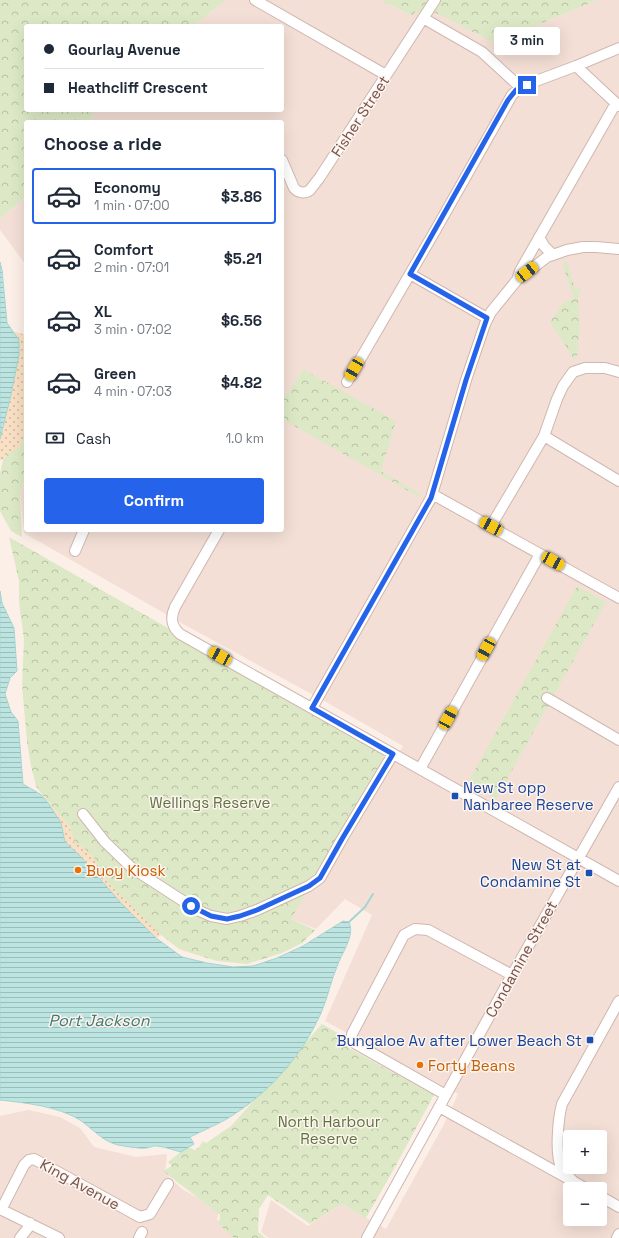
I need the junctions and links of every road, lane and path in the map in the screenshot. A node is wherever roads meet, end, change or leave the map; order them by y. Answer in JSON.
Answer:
{"nodes":[{"id":1,"x":255,"y":0,"type":"edge"},
{"id":2,"x":435,"y":0,"type":"edge"},
{"id":3,"x":423,"y":18,"type":"junction"},
{"id":4,"x":619,"y":48,"type":"edge"},
{"id":5,"x":576,"y":66,"type":"junction"},
{"id":6,"x":386,"y":75,"type":"junction"},
{"id":7,"x":520,"y":88,"type":"junction"},
{"id":8,"x":617,"y":104,"type":"edge"},
{"id":9,"x":284,"y":165,"type":"edge"},
{"id":10,"x":539,"y":237,"type":"junction"},
{"id":11,"x":619,"y":249,"type":"edge"},
{"id":12,"x":552,"y":254,"type":"junction"},
{"id":13,"x":410,"y":274,"type":"junction"},
{"id":14,"x":517,"y":280,"type":"junction"},
{"id":15,"x":487,"y":318,"type":"junction"},
{"id":16,"x":619,"y":372,"type":"edge"},
{"id":17,"x":347,"y":382,"type":"dead end"},
{"id":18,"x":544,"y":436,"type":"junction"},
{"id":19,"x":619,"y":481,"type":"edge"},
{"id":20,"x":432,"y":494,"type":"junction"},
{"id":21,"x":491,"y":526,"type":"junction"},
{"id":22,"x":83,"y":532,"type":"edge"},
{"id":23,"x":218,"y":532,"type":"edge"},
{"id":24,"x":75,"y":551,"type":"dead end"},
{"id":25,"x":540,"y":554,"type":"junction"},
{"id":26,"x":619,"y":598,"type":"edge"},
{"id":27,"x":547,"y":698,"type":"dead end"},
{"id":28,"x":312,"y":708,"type":"junction"},
{"id":29,"x":619,"y":740,"type":"edge"},
{"id":30,"x":393,"y":754,"type":"junction"},
{"id":31,"x":420,"y":769,"type":"junction"},
{"id":32,"x":619,"y":787,"type":"edge"},
{"id":33,"x":83,"y":814,"type":"dead end"},
{"id":34,"x":578,"y":859,"type":"junction"},
{"id":35,"x":619,"y":881,"type":"edge"},
{"id":36,"x":512,"y":975,"type":"junction"},
{"id":37,"x":619,"y":1001,"type":"edge"},
{"id":38,"x":446,"y":1095,"type":"junction"},
{"id":39,"x":439,"y":1107,"type":"junction"},
{"id":40,"x":573,"y":1181,"type":"joint"},
{"id":41,"x":168,"y":1184,"type":"dead end"},
{"id":42,"x":607,"y":1200,"type":"edge"},
{"id":43,"x":619,"y":1207,"type":"edge"},
{"id":44,"x":1,"y":1209,"type":"edge"},
{"id":45,"x":30,"y":1223,"type":"junction"},
{"id":46,"x":619,"y":1234,"type":"edge"},
{"id":47,"x":20,"y":1238,"type":"edge"},
{"id":48,"x":59,"y":1238,"type":"edge"},
{"id":49,"x":367,"y":1238,"type":"edge"},
{"id":50,"x":617,"y":1238,"type":"edge"}],
"edges":[{"from":1,"to":6,"type":"street"},
{"from":2,"to":3,"type":"street","name":"Fisher Street"},
{"from":3,"to":6,"type":"street","name":"Fisher Street"},
{"from":3,"to":7,"type":"street"},
{"from":4,"to":5,"type":"street"},
{"from":5,"to":7,"type":"street"},
{"from":5,"to":8,"type":"street"},
{"from":6,"to":9,"type":"street","name":"Fisher Street"},
{"from":7,"to":13,"type":"street"},
{"from":8,"to":10,"type":"street"},
{"from":10,"to":12,"type":"street"},
{"from":10,"to":14,"type":"street"},
{"from":11,"to":12,"type":"street"},
{"from":12,"to":14,"type":"street"},
{"from":13,"to":15,"type":"street"},
{"from":13,"to":17,"type":"street"},
{"from":14,"to":15,"type":"street"},
{"from":15,"to":20,"type":"street"},
{"from":16,"to":18,"type":"street"},
{"from":18,"to":19,"type":"street"},
{"from":18,"to":21,"type":"street"},
{"from":20,"to":21,"type":"street"},
{"from":20,"to":28,"type":"street"},
{"from":21,"to":25,"type":"street"},
{"from":22,"to":24,"type":"street"},
{"from":23,"to":28,"type":"street"},
{"from":25,"to":26,"type":"street"},
{"from":25,"to":31,"type":"street"},
{"from":27,"to":29,"type":"street"},
{"from":28,"to":30,"type":"street"},
{"from":30,"to":31,"type":"street"},
{"from":30,"to":33,"type":"street"},
{"from":31,"to":34,"type":"street"},
{"from":32,"to":34,"type":"street","name":"Condamine Street"},
{"from":34,"to":35,"type":"street"},
{"from":34,"to":36,"type":"street","name":"Condamine Street"},
{"from":36,"to":38,"type":"street","name":"Condamine Street"},
{"from":36,"to":38,"type":"street"},
{"from":37,"to":40,"type":"street"},
{"from":38,"to":39,"type":"street","name":"Condamine Street"},
{"from":39,"to":40,"type":"street"},
{"from":39,"to":49,"type":"street","name":"Condamine Street"},
{"from":41,"to":44,"type":"street","name":"King Avenue"},
{"from":42,"to":43,"type":"street"},
{"from":44,"to":45,"type":"street"},
{"from":45,"to":47,"type":"street"},
{"from":45,"to":48,"type":"street"},
{"from":46,"to":50,"type":"street"}]}
